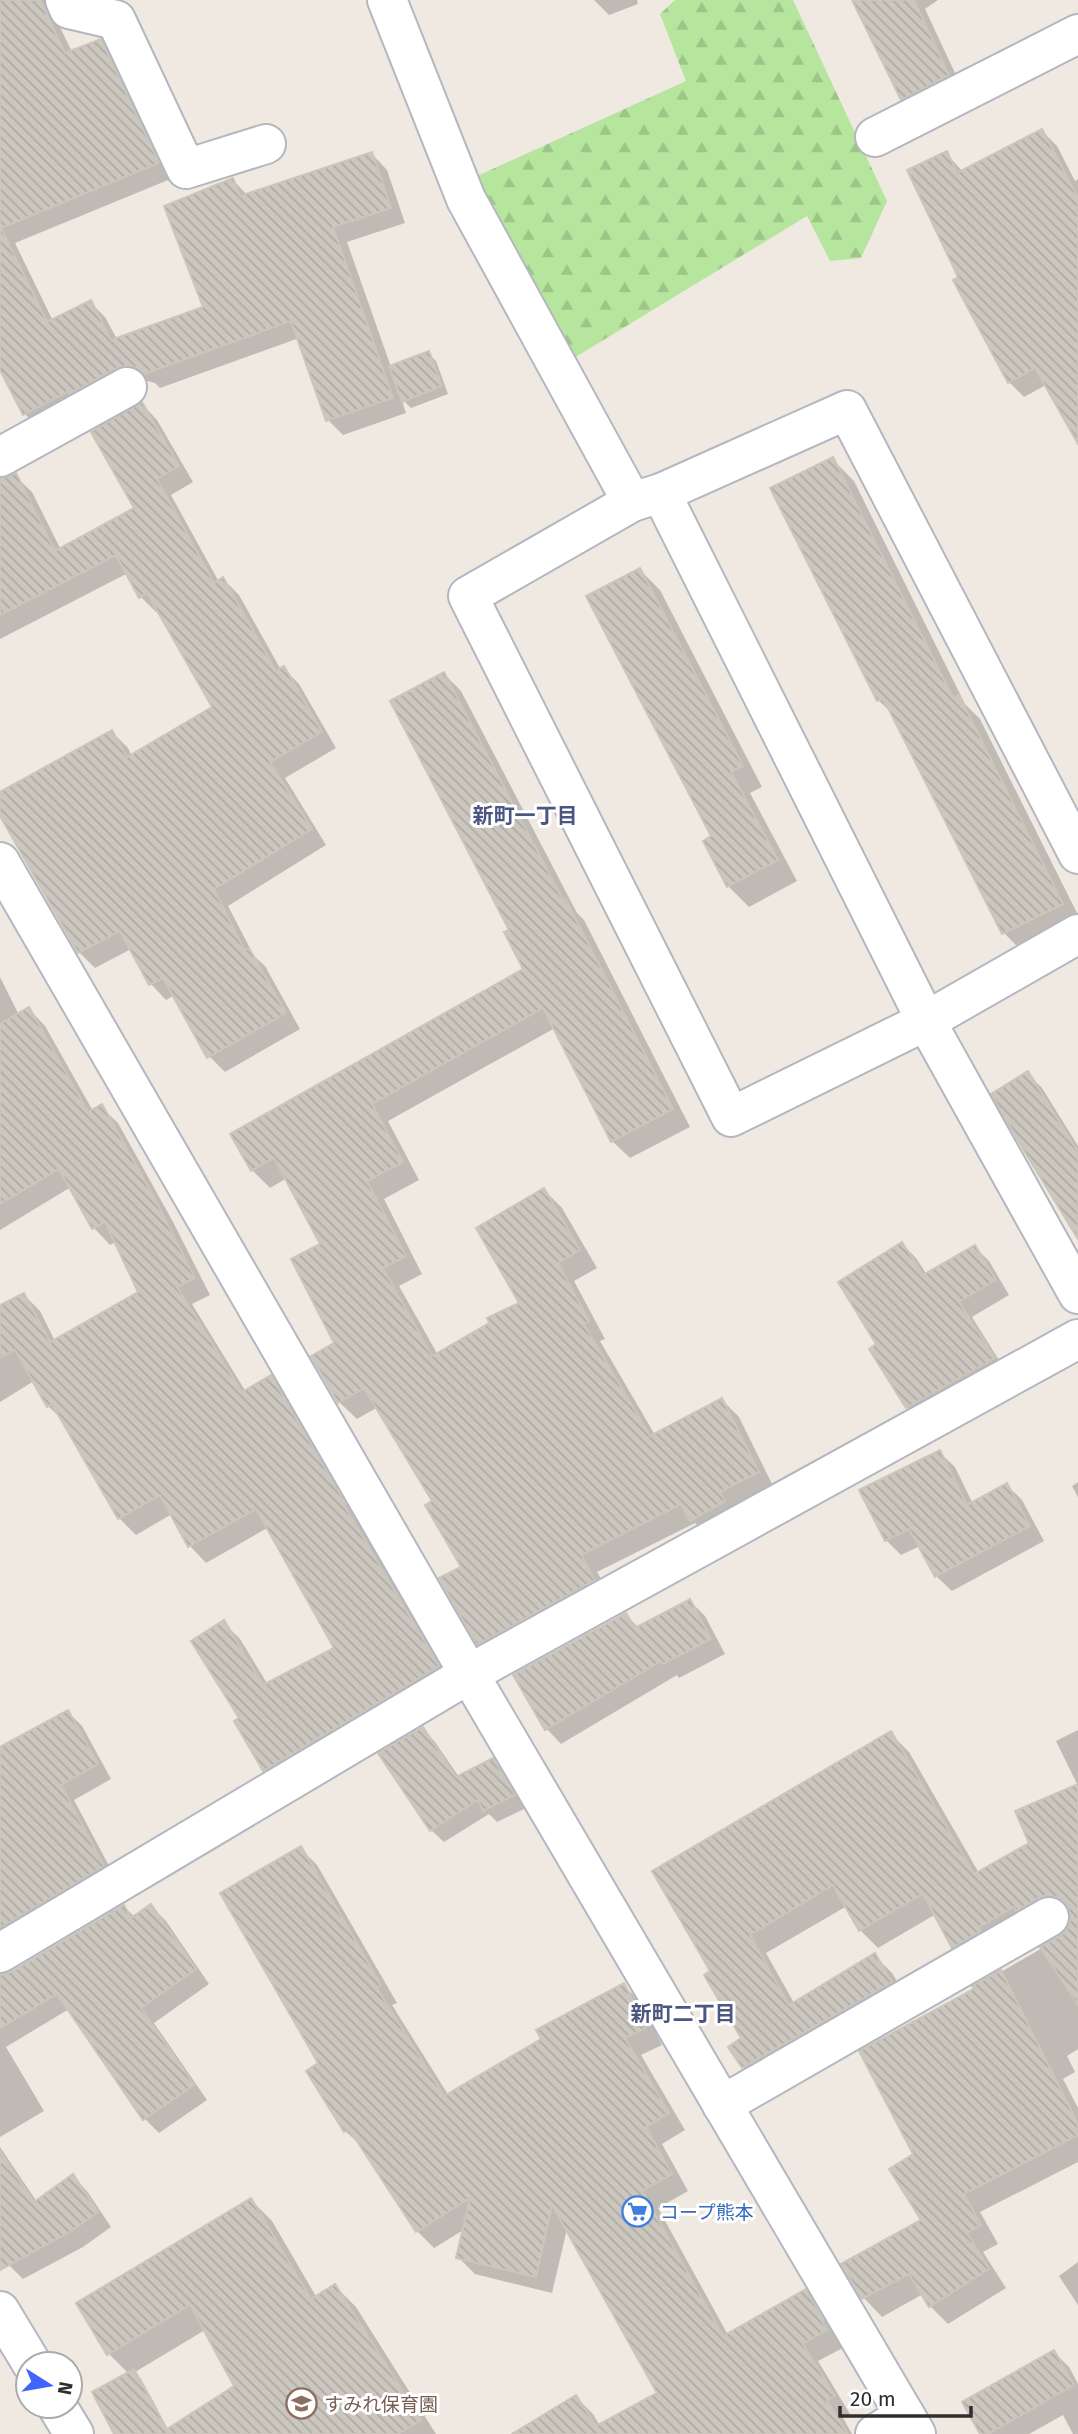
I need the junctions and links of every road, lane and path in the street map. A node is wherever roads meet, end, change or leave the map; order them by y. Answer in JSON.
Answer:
{"nodes":[{"id":1,"x":65,"y":0,"type":"edge"},
{"id":2,"x":387,"y":0,"type":"edge"},
{"id":3,"x":1078,"y":34,"type":"edge"},
{"id":4,"x":875,"y":137,"type":"dead end"},
{"id":5,"x":265,"y":144,"type":"dead end"},
{"id":6,"x":127,"y":387,"type":"dead end"},
{"id":7,"x":0,"y":457,"type":"edge"},
{"id":8,"x":646,"y":498,"type":"junction"},
{"id":9,"x":1078,"y":855,"type":"edge"},
{"id":10,"x":0,"y":862,"type":"edge"},
{"id":11,"x":1078,"y":934,"type":"edge"},
{"id":12,"x":926,"y":1021,"type":"junction"},
{"id":13,"x":1078,"y":1294,"type":"edge"},
{"id":14,"x":1078,"y":1339,"type":"edge"},
{"id":15,"x":469,"y":1674,"type":"junction"},
{"id":16,"x":1049,"y":1917,"type":"dead end"},
{"id":17,"x":0,"y":1954,"type":"edge"},
{"id":18,"x":722,"y":2105,"type":"junction"},
{"id":19,"x":0,"y":2312,"type":"edge"},
{"id":20,"x":23,"y":2350,"type":"edge"},
{"id":21,"x":899,"y":2428,"type":"edge"}],
"edges":[{"from":1,"to":5,"type":"street"},
{"from":2,"to":8,"type":"street"},
{"from":3,"to":4,"type":"street"},
{"from":6,"to":7,"type":"street"},
{"from":8,"to":9,"type":"street"},
{"from":8,"to":12,"type":"street"},
{"from":8,"to":12,"type":"street"},
{"from":10,"to":15,"type":"street"},
{"from":11,"to":12,"type":"street"},
{"from":12,"to":13,"type":"street"},
{"from":14,"to":15,"type":"street"},
{"from":15,"to":17,"type":"street"},
{"from":15,"to":18,"type":"street"},
{"from":16,"to":18,"type":"street"},
{"from":18,"to":21,"type":"street"},
{"from":19,"to":20,"type":"street"}]}
